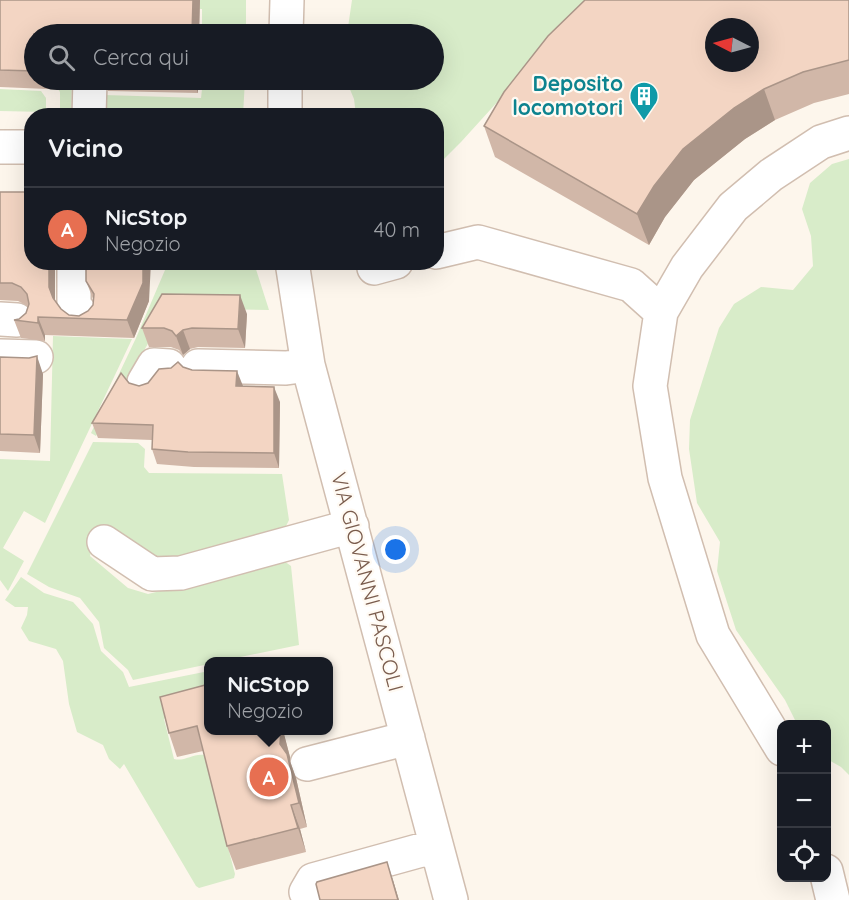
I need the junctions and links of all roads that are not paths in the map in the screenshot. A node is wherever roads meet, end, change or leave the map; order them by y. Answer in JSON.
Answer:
{"nodes":[{"id":1,"x":287,"y":0,"type":"edge"},
{"id":2,"x":286,"y":24,"type":"edge"},
{"id":3,"x":90,"y":90,"type":"edge"},
{"id":4,"x":285,"y":90,"type":"edge"},
{"id":5,"x":89,"y":108,"type":"edge"},
{"id":6,"x":285,"y":108,"type":"edge"},
{"id":7,"x":849,"y":133,"type":"edge"},
{"id":8,"x":0,"y":147,"type":"edge"},
{"id":9,"x":24,"y":147,"type":"edge"},
{"id":10,"x":444,"y":250,"type":"edge"},
{"id":11,"x":74,"y":270,"type":"edge"},
{"id":12,"x":293,"y":270,"type":"edge"},
{"id":13,"x":661,"y":312,"type":"junction"},
{"id":14,"x":82,"y":315,"type":"edge"},
{"id":15,"x":0,"y":356,"type":"edge"},
{"id":16,"x":36,"y":357,"type":"edge"},
{"id":17,"x":308,"y":365,"type":"junction"},
{"id":18,"x":170,"y":371,"type":"edge"},
{"id":19,"x":352,"y":526,"type":"junction"},
{"id":20,"x":104,"y":542,"type":"dead end"},
{"id":21,"x":408,"y":738,"type":"junction"},
{"id":22,"x":777,"y":741,"type":"edge"},
{"id":23,"x":307,"y":764,"type":"dead end"},
{"id":24,"x":436,"y":846,"type":"junction"},
{"id":25,"x":829,"y":882,"type":"edge"},
{"id":26,"x":306,"y":892,"type":"dead end"},
{"id":27,"x":451,"y":900,"type":"edge"},
{"id":28,"x":833,"y":900,"type":"edge"}],
"edges":[{"from":1,"to":2,"type":"street"},
{"from":3,"to":5,"type":"street"},
{"from":4,"to":6,"type":"street"},
{"from":7,"to":13,"type":"street"},
{"from":8,"to":9,"type":"street"},
{"from":10,"to":13,"type":"street"},
{"from":11,"to":14,"type":"street"},
{"from":12,"to":17,"type":"street","name":"VIA GIOVANNI PASCOLI"},
{"from":13,"to":22,"type":"street"},
{"from":15,"to":16,"type":"street"},
{"from":17,"to":18,"type":"street"},
{"from":17,"to":19,"type":"street","name":"VIA GIOVANNI PASCOLI"},
{"from":19,"to":20,"type":"street"},
{"from":19,"to":21,"type":"street","name":"VIA GIOVANNI PASCOLI"},
{"from":21,"to":23,"type":"street"},
{"from":21,"to":24,"type":"street","name":"VIA GIOVANNI PASCOLI"},
{"from":24,"to":26,"type":"street"},
{"from":24,"to":27,"type":"street","name":"VIA GIOVANNI PASCOLI"},
{"from":25,"to":28,"type":"street"}]}
